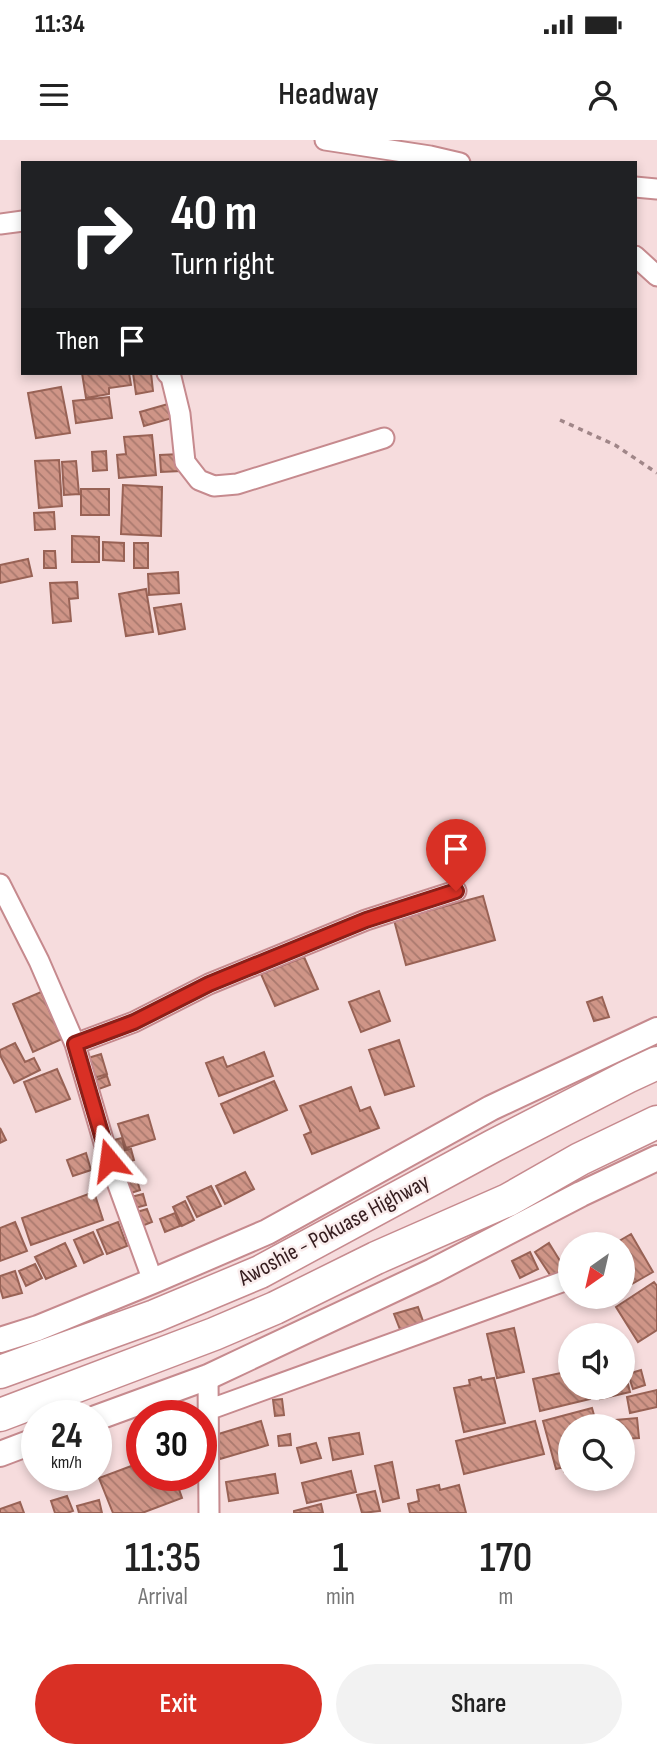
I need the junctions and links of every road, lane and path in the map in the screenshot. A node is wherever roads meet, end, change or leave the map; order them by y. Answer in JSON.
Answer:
{"nodes":[{"id":1,"x":325,"y":140,"type":"edge"},
{"id":2,"x":451,"y":161,"type":"edge"},
{"id":3,"x":637,"y":187,"type":"edge"},
{"id":4,"x":657,"y":189,"type":"edge"},
{"id":5,"x":21,"y":221,"type":"edge"},
{"id":6,"x":0,"y":223,"type":"edge"},
{"id":7,"x":637,"y":258,"type":"edge"},
{"id":8,"x":657,"y":276,"type":"edge"},
{"id":9,"x":169,"y":375,"type":"edge"},
{"id":10,"x":560,"y":420,"type":"dead end"},
{"id":11,"x":384,"y":438,"type":"dead end"},
{"id":12,"x":657,"y":473,"type":"edge"},
{"id":13,"x":0,"y":884,"type":"edge"},
{"id":14,"x":456,"y":891,"type":"dead end"},
{"id":15,"x":657,"y":1030,"type":"edge"},
{"id":16,"x":75,"y":1044,"type":"junction"},
{"id":17,"x":657,"y":1063,"type":"edge"},
{"id":18,"x":657,"y":1122,"type":"edge"},
{"id":19,"x":657,"y":1158,"type":"edge"},
{"id":20,"x":153,"y":1281,"type":"junction"},
{"id":21,"x":558,"y":1283,"type":"edge"},
{"id":22,"x":0,"y":1340,"type":"edge"},
{"id":23,"x":0,"y":1372,"type":"edge"},
{"id":24,"x":208,"y":1377,"type":"junction"},
{"id":25,"x":208,"y":1400,"type":"edge"},
{"id":26,"x":217,"y":1407,"type":"edge"},
{"id":27,"x":112,"y":1412,"type":"edge"},
{"id":28,"x":0,"y":1415,"type":"edge"},
{"id":29,"x":21,"y":1446,"type":"edge"},
{"id":30,"x":0,"y":1454,"type":"edge"},
{"id":31,"x":209,"y":1491,"type":"edge"},
{"id":32,"x":209,"y":1513,"type":"edge"}],
"edges":[{"from":1,"to":2,"type":"street"},
{"from":3,"to":4,"type":"street"},
{"from":5,"to":6,"type":"street"},
{"from":7,"to":8,"type":"street"},
{"from":9,"to":11,"type":"street"},
{"from":10,"to":12,"type":"path"},
{"from":13,"to":16,"type":"street"},
{"from":14,"to":16,"type":"street"},
{"from":15,"to":20,"type":"street"},
{"from":16,"to":20,"type":"street"},
{"from":17,"to":23,"type":"main road","name":"Awoshie - Pokuase Highway"},
{"from":18,"to":28,"type":"main road","name":"Awoshie - Pokuase Highway"},
{"from":19,"to":24,"type":"street"},
{"from":20,"to":22,"type":"street"},
{"from":21,"to":26,"type":"street"},
{"from":24,"to":25,"type":"street"},
{"from":24,"to":27,"type":"street"},
{"from":29,"to":30,"type":"street"},
{"from":31,"to":32,"type":"street"}]}
